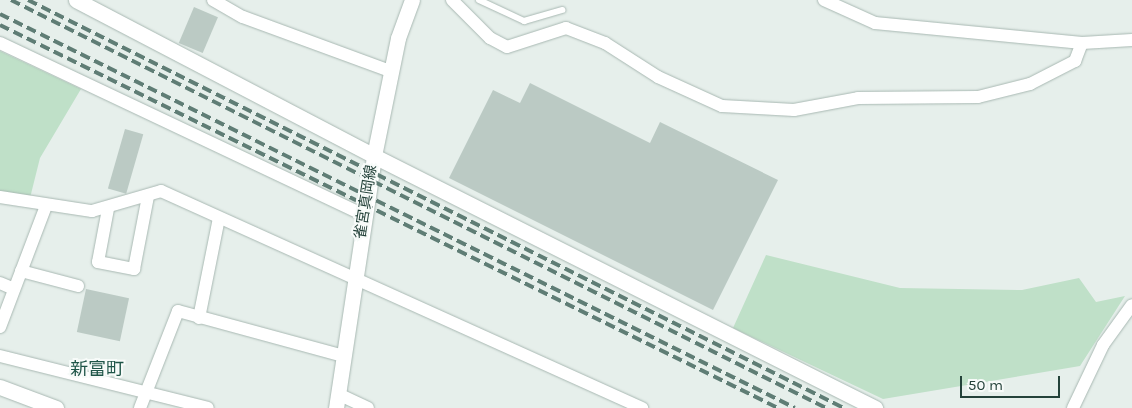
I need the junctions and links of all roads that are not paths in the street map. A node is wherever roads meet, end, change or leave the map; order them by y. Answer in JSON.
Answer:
{"nodes":[{"id":1,"x":76,"y":0,"type":"edge"},
{"id":2,"x":213,"y":0,"type":"edge"},
{"id":3,"x":412,"y":0,"type":"edge"},
{"id":4,"x":452,"y":0,"type":"edge"},
{"id":5,"x":480,"y":0,"type":"edge"},
{"id":6,"x":824,"y":0,"type":"edge"},
{"id":7,"x":856,"y":0,"type":"edge"},
{"id":8,"x":562,"y":10,"type":"dead end"},
{"id":9,"x":848,"y":11,"type":"junction"},
{"id":10,"x":1132,"y":40,"type":"edge"},
{"id":11,"x":0,"y":43,"type":"edge"},
{"id":12,"x":1082,"y":43,"type":"junction"},
{"id":13,"x":390,"y":71,"type":"junction"},
{"id":14,"x":374,"y":156,"type":"junction"},
{"id":15,"x":148,"y":196,"type":"junction"},
{"id":16,"x":0,"y":198,"type":"edge"},
{"id":17,"x":46,"y":206,"type":"junction"},
{"id":18,"x":108,"y":209,"type":"junction"},
{"id":19,"x":364,"y":215,"type":"junction"},
{"id":20,"x":219,"y":218,"type":"junction"},
{"id":21,"x":21,"y":271,"type":"junction"},
{"id":22,"x":354,"y":281,"type":"junction"},
{"id":23,"x":0,"y":284,"type":"edge"},
{"id":24,"x":78,"y":286,"type":"dead end"},
{"id":25,"x":14,"y":289,"type":"junction"},
{"id":26,"x":1130,"y":311,"type":"edge"},
{"id":27,"x":199,"y":318,"type":"junction"},
{"id":28,"x":0,"y":327,"type":"edge"},
{"id":29,"x":0,"y":356,"type":"edge"},
{"id":30,"x":344,"y":356,"type":"junction"},
{"id":31,"x":1,"y":390,"type":"edge"},
{"id":32,"x":146,"y":392,"type":"junction"},
{"id":33,"x":337,"y":401,"type":"edge"},
{"id":34,"x":56,"y":408,"type":"edge"},
{"id":35,"x":140,"y":408,"type":"edge"},
{"id":36,"x":208,"y":408,"type":"edge"},
{"id":37,"x":368,"y":408,"type":"edge"},
{"id":38,"x":642,"y":408,"type":"edge"},
{"id":39,"x":875,"y":408,"type":"edge"},
{"id":40,"x":1073,"y":408,"type":"edge"}],
"edges":[{"from":1,"to":14,"type":"street"},
{"from":2,"to":13,"type":"street"},
{"from":3,"to":13,"type":"street","name":"雀宮真岡線"},
{"from":4,"to":12,"type":"street"},
{"from":5,"to":8,"type":"lane"},
{"from":6,"to":9,"type":"street"},
{"from":7,"to":9,"type":"street"},
{"from":9,"to":12,"type":"street"},
{"from":10,"to":12,"type":"street"},
{"from":11,"to":19,"type":"street"},
{"from":13,"to":14,"type":"street","name":"雀宮真岡線"},
{"from":14,"to":19,"type":"street","name":"雀宮真岡線"},
{"from":14,"to":39,"type":"street"},
{"from":15,"to":18,"type":"street"},
{"from":15,"to":18,"type":"street"},
{"from":15,"to":20,"type":"street"},
{"from":16,"to":17,"type":"street"},
{"from":17,"to":18,"type":"street"},
{"from":17,"to":21,"type":"street"},
{"from":19,"to":22,"type":"street","name":"雀宮真岡線"},
{"from":20,"to":22,"type":"street"},
{"from":20,"to":27,"type":"street"},
{"from":21,"to":24,"type":"street"},
{"from":21,"to":25,"type":"street"},
{"from":22,"to":30,"type":"street","name":"雀宮真岡線"},
{"from":22,"to":38,"type":"street"},
{"from":23,"to":25,"type":"street"},
{"from":25,"to":28,"type":"street"},
{"from":26,"to":40,"type":"street"},
{"from":27,"to":30,"type":"street"},
{"from":27,"to":32,"type":"street"},
{"from":29,"to":32,"type":"street"},
{"from":30,"to":33,"type":"street","name":"雀宮真岡線"},
{"from":31,"to":34,"type":"street"},
{"from":32,"to":35,"type":"street"},
{"from":32,"to":36,"type":"street"},
{"from":33,"to":37,"type":"street"}]}
